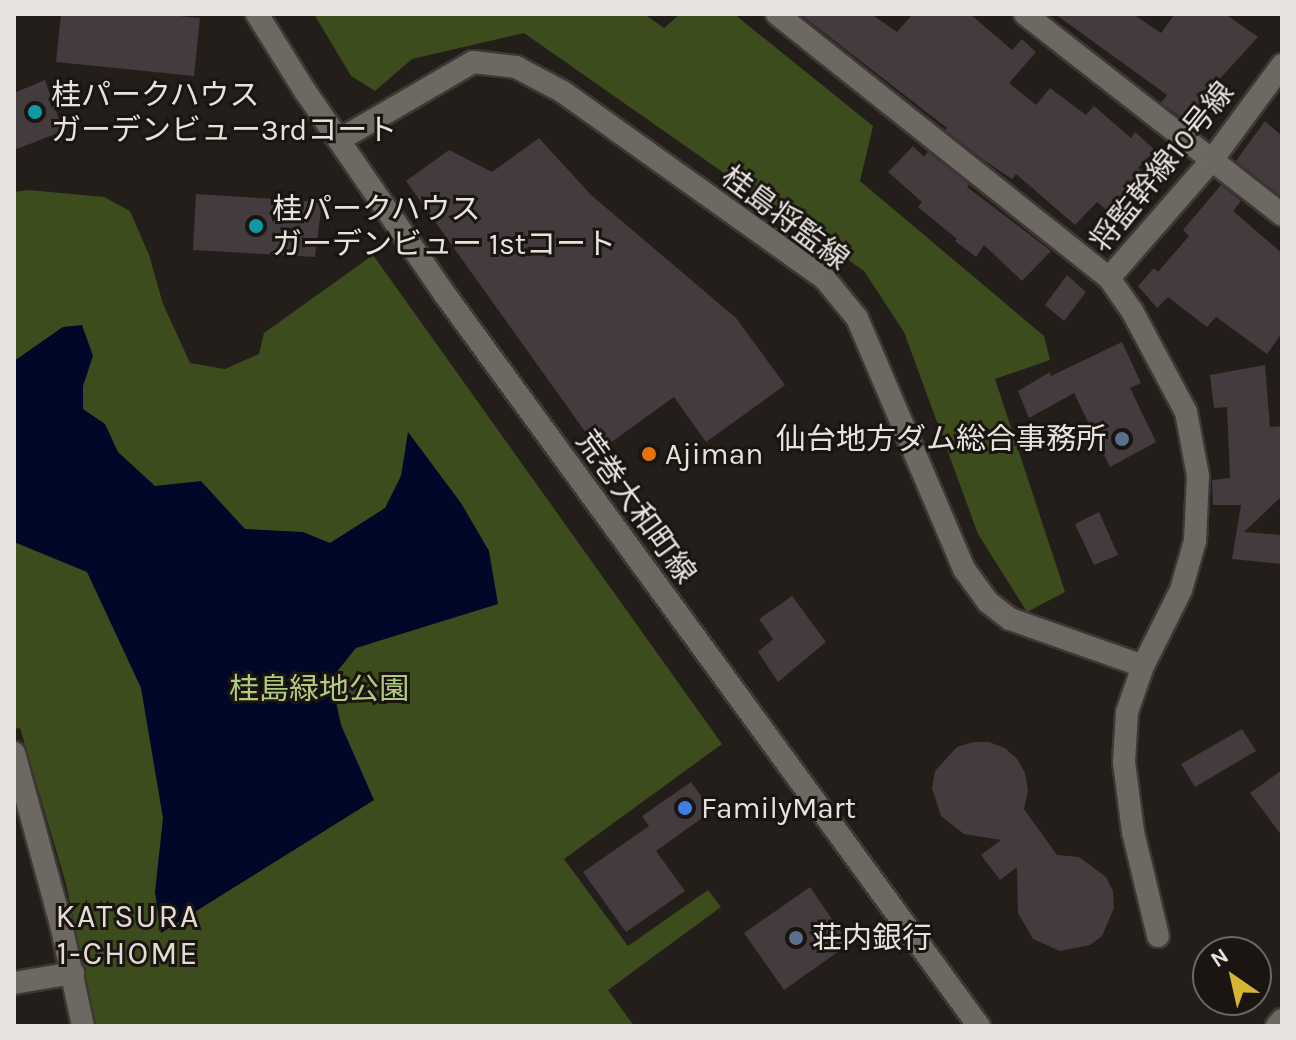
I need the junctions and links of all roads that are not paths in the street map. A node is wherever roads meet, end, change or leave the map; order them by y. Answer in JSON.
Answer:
{"nodes":[{"id":1,"x":257,"y":14,"type":"edge"},
{"id":2,"x":777,"y":14,"type":"edge"},
{"id":3,"x":1025,"y":14,"type":"edge"},
{"id":4,"x":1282,"y":65,"type":"edge"},
{"id":5,"x":339,"y":140,"type":"junction"},
{"id":6,"x":1212,"y":160,"type":"junction"},
{"id":7,"x":1282,"y":215,"type":"edge"},
{"id":8,"x":1109,"y":278,"type":"junction"},
{"id":9,"x":1143,"y":666,"type":"junction"},
{"id":10,"x":14,"y":753,"type":"edge"},
{"id":11,"x":1158,"y":936,"type":"dead end"},
{"id":12,"x":73,"y":973,"type":"junction"},
{"id":13,"x":14,"y":983,"type":"edge"},
{"id":14,"x":1282,"y":1020,"type":"edge"},
{"id":15,"x":83,"y":1026,"type":"edge"},
{"id":16,"x":979,"y":1026,"type":"edge"},
{"id":17,"x":1277,"y":1026,"type":"edge"}],
"edges":[{"from":1,"to":5,"type":"street","name":"荒巻大和町線"},
{"from":2,"to":8,"type":"street"},
{"from":3,"to":6,"type":"street"},
{"from":4,"to":6,"type":"street","name":"将監幹線10号線"},
{"from":5,"to":9,"type":"street","name":"桂島将監線"},
{"from":5,"to":16,"type":"street","name":"荒巻大和町線"},
{"from":6,"to":7,"type":"street"},
{"from":6,"to":8,"type":"street","name":"将監幹線10号線"},
{"from":8,"to":9,"type":"street","name":"将監幹線10号線"},
{"from":9,"to":11,"type":"street","name":"将監幹線10号線"},
{"from":10,"to":12,"type":"street"},
{"from":12,"to":13,"type":"street"},
{"from":12,"to":15,"type":"street"},
{"from":14,"to":17,"type":"street"}]}
